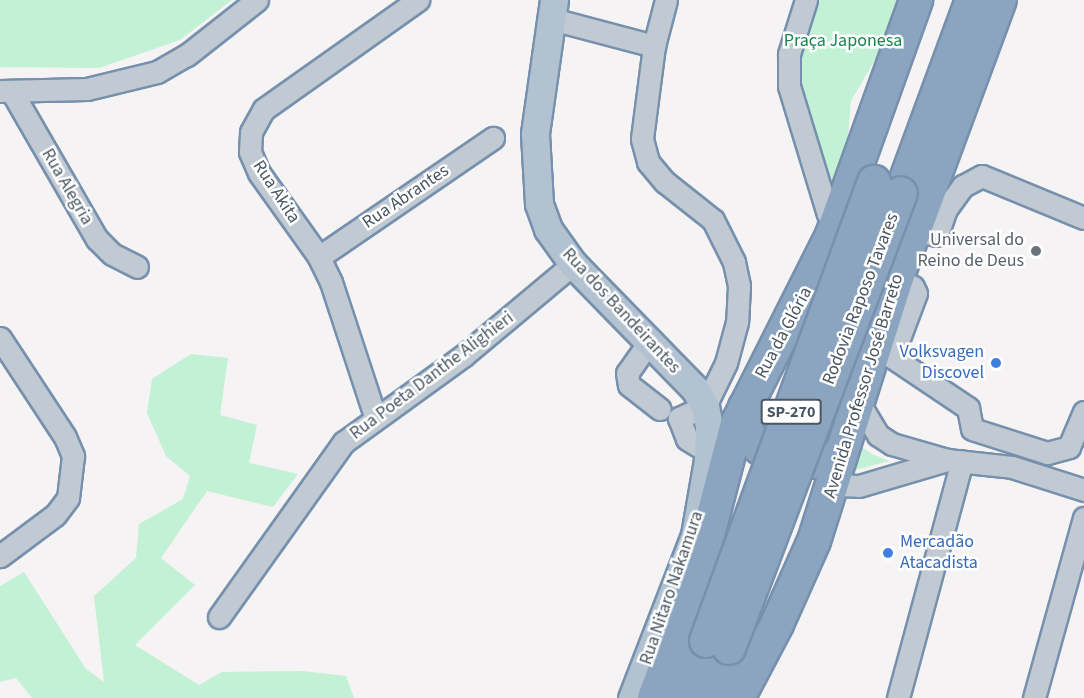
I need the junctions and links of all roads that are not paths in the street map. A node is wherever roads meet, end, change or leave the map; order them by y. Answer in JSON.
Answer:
{"nodes":[{"id":1,"x":257,"y":0,"type":"edge"},
{"id":2,"x":418,"y":0,"type":"edge"},
{"id":3,"x":666,"y":0,"type":"edge"},
{"id":4,"x":806,"y":0,"type":"edge"},
{"id":5,"x":916,"y":0,"type":"edge"},
{"id":6,"x":937,"y":0,"type":"edge"},
{"id":7,"x":972,"y":0,"type":"edge"},
{"id":8,"x":1000,"y":0,"type":"edge"},
{"id":9,"x":553,"y":10,"type":"edge"},
{"id":10,"x":654,"y":46,"type":"junction"},
{"id":11,"x":6,"y":91,"type":"edge"},
{"id":12,"x":493,"y":138,"type":"dead end"},
{"id":13,"x":887,"y":188,"type":"junction"},
{"id":14,"x":1084,"y":218,"type":"edge"},
{"id":15,"x":830,"y":224,"type":"junction"},
{"id":16,"x":914,"y":231,"type":"junction"},
{"id":17,"x":319,"y":256,"type":"junction"},
{"id":18,"x":573,"y":264,"type":"junction"},
{"id":19,"x":137,"y":267,"type":"dead end"},
{"id":20,"x":0,"y":338,"type":"edge"},
{"id":21,"x":649,"y":342,"type":"junction"},
{"id":22,"x":883,"y":353,"type":"junction"},
{"id":23,"x":857,"y":400,"type":"junction"},
{"id":24,"x":705,"y":406,"type":"junction"},
{"id":25,"x":745,"y":407,"type":"junction"},
{"id":26,"x":660,"y":409,"type":"dead end"},
{"id":27,"x":1084,"y":412,"type":"edge"},
{"id":28,"x":375,"y":416,"type":"junction"},
{"id":29,"x":717,"y":459,"type":"junction"},
{"id":30,"x":955,"y":460,"type":"junction"},
{"id":31,"x":833,"y":485,"type":"junction"},
{"id":32,"x":1084,"y":490,"type":"edge"},
{"id":33,"x":1084,"y":518,"type":"edge"},
{"id":34,"x":0,"y":556,"type":"edge"},
{"id":35,"x":219,"y":616,"type":"dead end"},
{"id":36,"x":717,"y":645,"type":"junction"},
{"id":37,"x":739,"y":697,"type":"edge"},
{"id":38,"x":632,"y":698,"type":"edge"},
{"id":39,"x":654,"y":698,"type":"edge"},
{"id":40,"x":683,"y":698,"type":"edge"},
{"id":41,"x":708,"y":698,"type":"edge"},
{"id":42,"x":898,"y":698,"type":"edge"},
{"id":43,"x":1034,"y":698,"type":"edge"}],
"edges":[{"from":1,"to":11,"type":"street"},
{"from":2,"to":17,"type":"street","name":"Rua Akita"},
{"from":3,"to":10,"type":"street"},
{"from":4,"to":15,"type":"street"},
{"from":5,"to":15,"type":"highway"},
{"from":6,"to":13,"type":"highway","name":"Rodovia Raposo Tavares","number":"SP-270"},
{"from":7,"to":13,"type":"highway","name":"Rodovia Raposo Tavares","number":"SP-270"},
{"from":8,"to":16,"type":"highway","name":"Avenida Professor José Barreto"},
{"from":9,"to":10,"type":"street"},
{"from":9,"to":18,"type":"main road","name":"Rua dos Bandeirantes"},
{"from":10,"to":24,"type":"street"},
{"from":11,"to":19,"type":"street","name":"Rua Alegria"},
{"from":12,"to":17,"type":"street","name":"Rua Abrantes"},
{"from":13,"to":36,"type":"highway","name":"Rodovia Raposo Tavares","number":"SP-270","bridge":true},
{"from":14,"to":16,"type":"street"},
{"from":15,"to":25,"type":"highway","name":"Rua da Glória"},
{"from":16,"to":22,"type":"highway","name":"Avenida Professor José Barreto"},
{"from":17,"to":28,"type":"street","name":"Rua Akita"},
{"from":18,"to":21,"type":"main road","name":"Rua dos Bandeirantes"},
{"from":18,"to":28,"type":"street","name":"Rua Poeta Danthe Alighieri"},
{"from":20,"to":34,"type":"street"},
{"from":21,"to":24,"type":"main road","name":"Rua dos Bandeirantes"},
{"from":21,"to":26,"type":"street"},
{"from":22,"to":23,"type":"highway","name":"Avenida Professor José Barreto"},
{"from":22,"to":27,"type":"street"},
{"from":23,"to":30,"type":"street"},
{"from":23,"to":31,"type":"highway","name":"Avenida Professor José Barreto"},
{"from":24,"to":29,"type":"main road","name":"Rua Nitaro Nakamura"},
{"from":25,"to":29,"type":"highway","name":"Rua da Glória"},
{"from":25,"to":31,"type":"highway"},
{"from":28,"to":35,"type":"street","name":"Rua Poeta Danthe Alighieri"},
{"from":29,"to":31,"type":"highway"},
{"from":29,"to":38,"type":"main road","name":"Rua Nitaro Nakamura"},
{"from":29,"to":39,"type":"highway","name":"Rua da Glória"},
{"from":30,"to":31,"type":"street"},
{"from":30,"to":32,"type":"street"},
{"from":30,"to":42,"type":"street"},
{"from":31,"to":37,"type":"highway","name":"Avenida Professor José Barreto"},
{"from":33,"to":43,"type":"street"},
{"from":36,"to":40,"type":"highway","name":"Rodovia Raposo Tavares","number":"SP-270"},
{"from":36,"to":41,"type":"highway","name":"Rodovia Raposo Tavares","number":"SP-270"}]}
